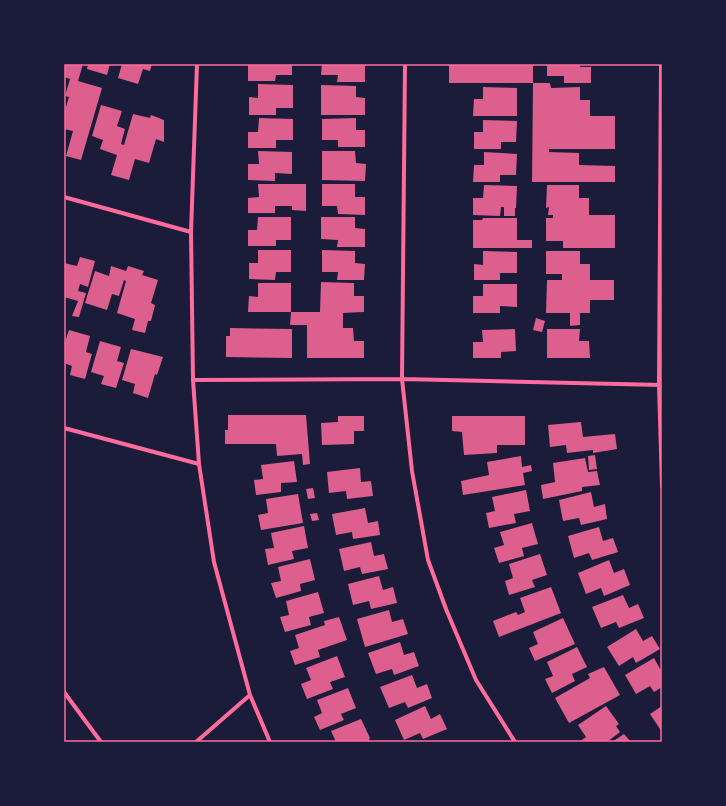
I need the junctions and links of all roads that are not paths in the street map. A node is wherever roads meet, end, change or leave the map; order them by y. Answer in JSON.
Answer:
{"nodes":[{"id":1,"x":197,"y":64,"type":"edge"},
{"id":2,"x":405,"y":64,"type":"edge"},
{"id":3,"x":661,"y":64,"type":"edge"},
{"id":4,"x":64,"y":197,"type":"edge"},
{"id":5,"x":191,"y":232,"type":"junction"},
{"id":6,"x":402,"y":379,"type":"junction"},
{"id":7,"x":193,"y":380,"type":"junction"},
{"id":8,"x":661,"y":385,"type":"edge"},
{"id":9,"x":64,"y":428,"type":"edge"},
{"id":10,"x":199,"y":464,"type":"junction"},
{"id":11,"x":662,"y":486,"type":"edge"},
{"id":12,"x":64,"y":692,"type":"edge"},
{"id":13,"x":250,"y":695,"type":"junction"},
{"id":14,"x":101,"y":742,"type":"edge"},
{"id":15,"x":196,"y":742,"type":"edge"},
{"id":16,"x":270,"y":742,"type":"edge"},
{"id":17,"x":515,"y":742,"type":"edge"}],
"edges":[{"from":1,"to":5,"type":"street"},
{"from":2,"to":6,"type":"street"},
{"from":3,"to":8,"type":"street"},
{"from":4,"to":5,"type":"street"},
{"from":5,"to":7,"type":"street"},
{"from":6,"to":7,"type":"street"},
{"from":6,"to":8,"type":"street"},
{"from":6,"to":17,"type":"street"},
{"from":7,"to":10,"type":"street"},
{"from":8,"to":11,"type":"street"},
{"from":9,"to":10,"type":"street"},
{"from":10,"to":13,"type":"street"},
{"from":12,"to":14,"type":"street"},
{"from":13,"to":15,"type":"street"},
{"from":13,"to":16,"type":"street"}]}
